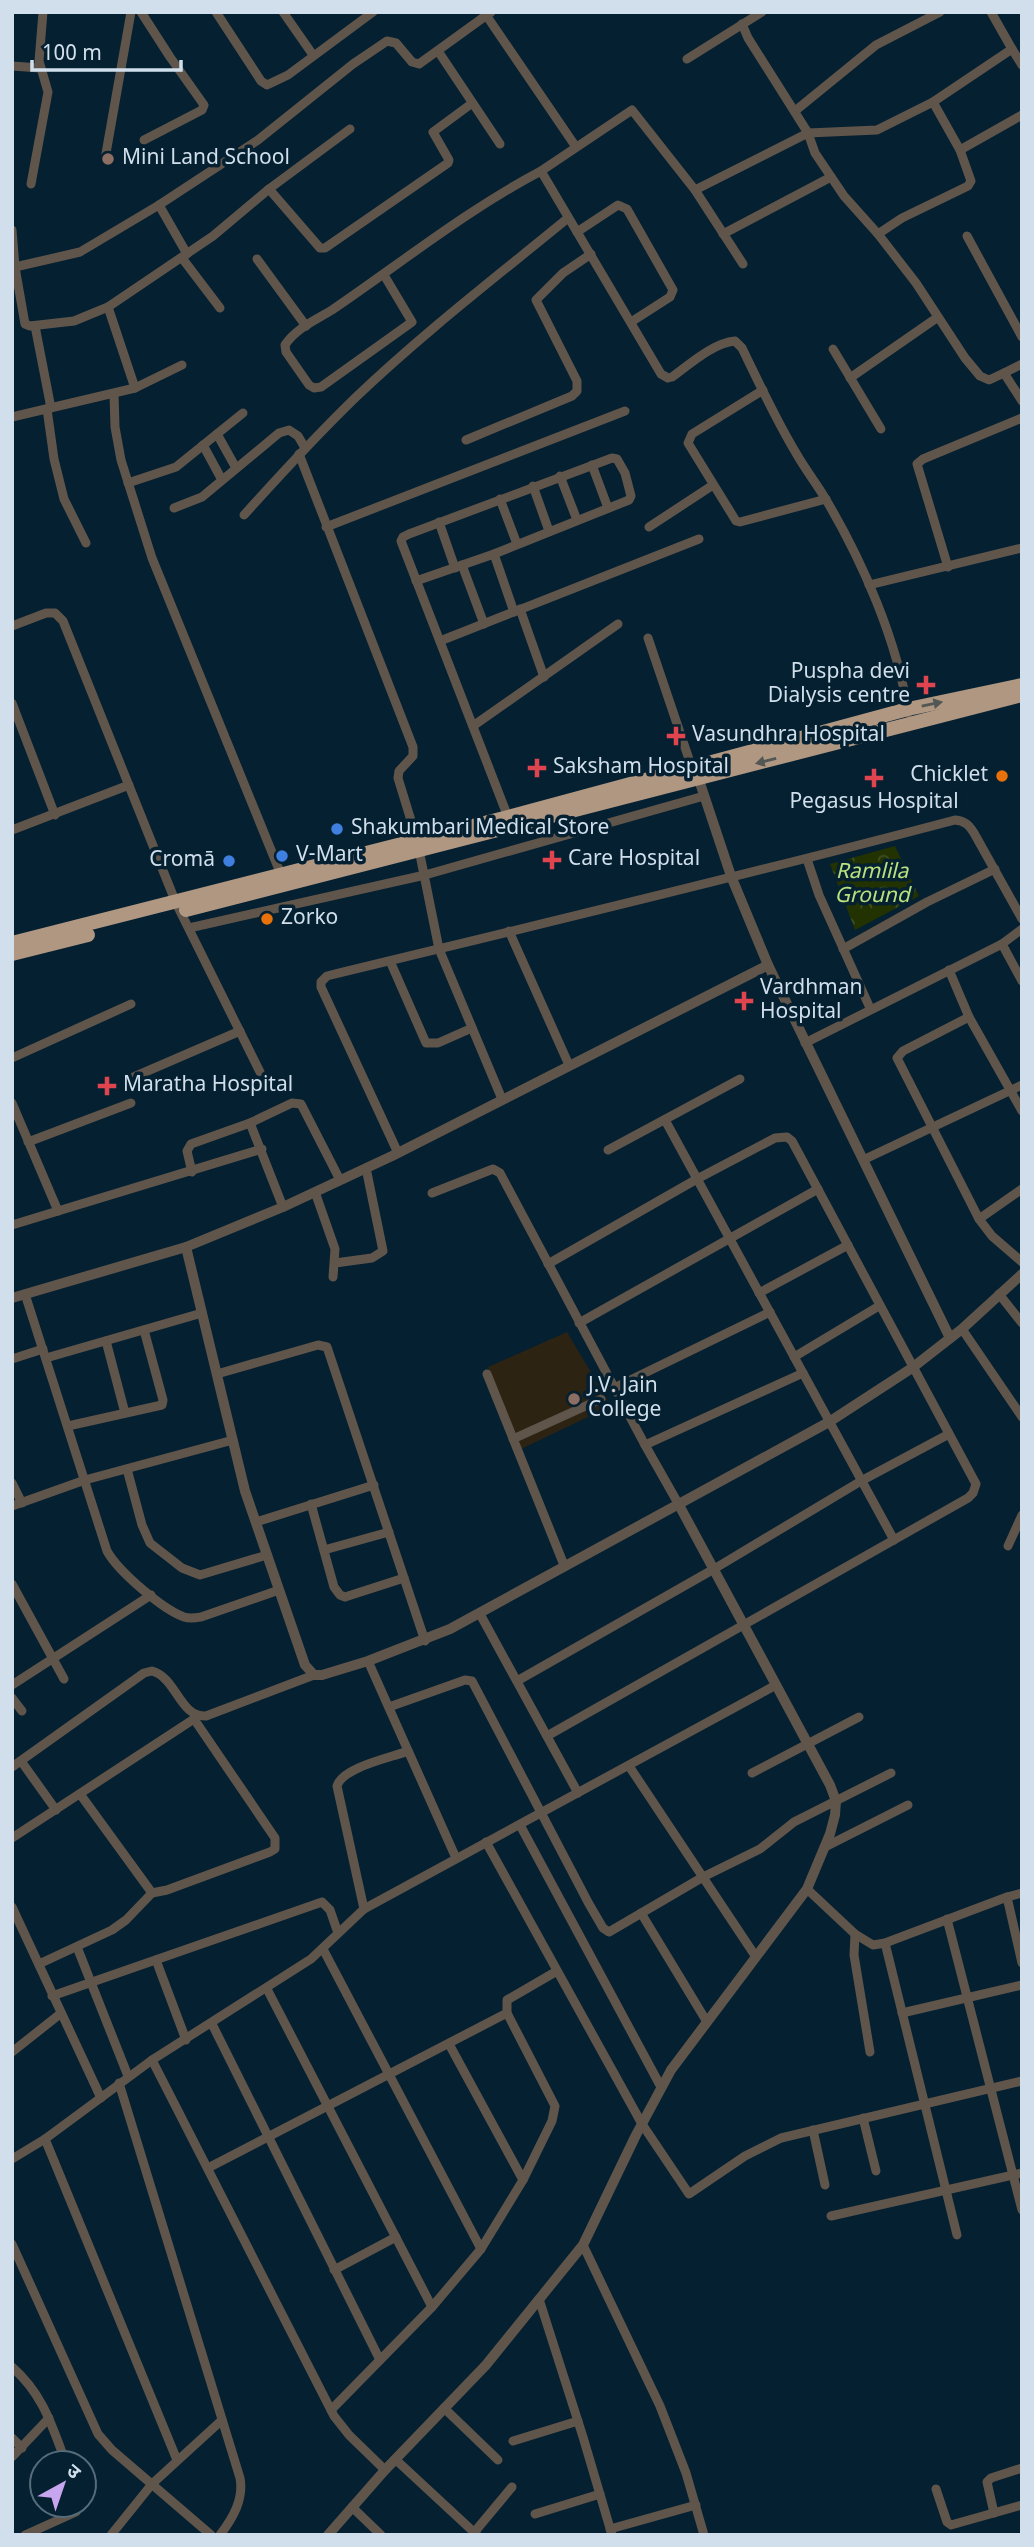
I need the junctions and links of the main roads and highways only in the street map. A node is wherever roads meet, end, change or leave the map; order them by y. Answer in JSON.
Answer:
{"nodes":[{"id":1,"x":1021,"y":696,"type":"edge"},
{"id":2,"x":695,"y":771,"type":"junction"},
{"id":3,"x":419,"y":845,"type":"junction"},
{"id":4,"x":179,"y":907,"type":"junction"},
{"id":5,"x":12,"y":943,"type":"edge"},
{"id":6,"x":12,"y":954,"type":"edge"}],
"edges":[{"from":1,"to":2,"type":"highway","one_way":true},
{"from":2,"to":1,"type":"highway","one_way":true},
{"from":2,"to":3,"type":"highway"},
{"from":2,"to":3,"type":"highway"},
{"from":3,"to":4,"type":"highway"},
{"from":4,"to":5,"type":"highway"},
{"from":4,"to":6,"type":"highway"}]}
